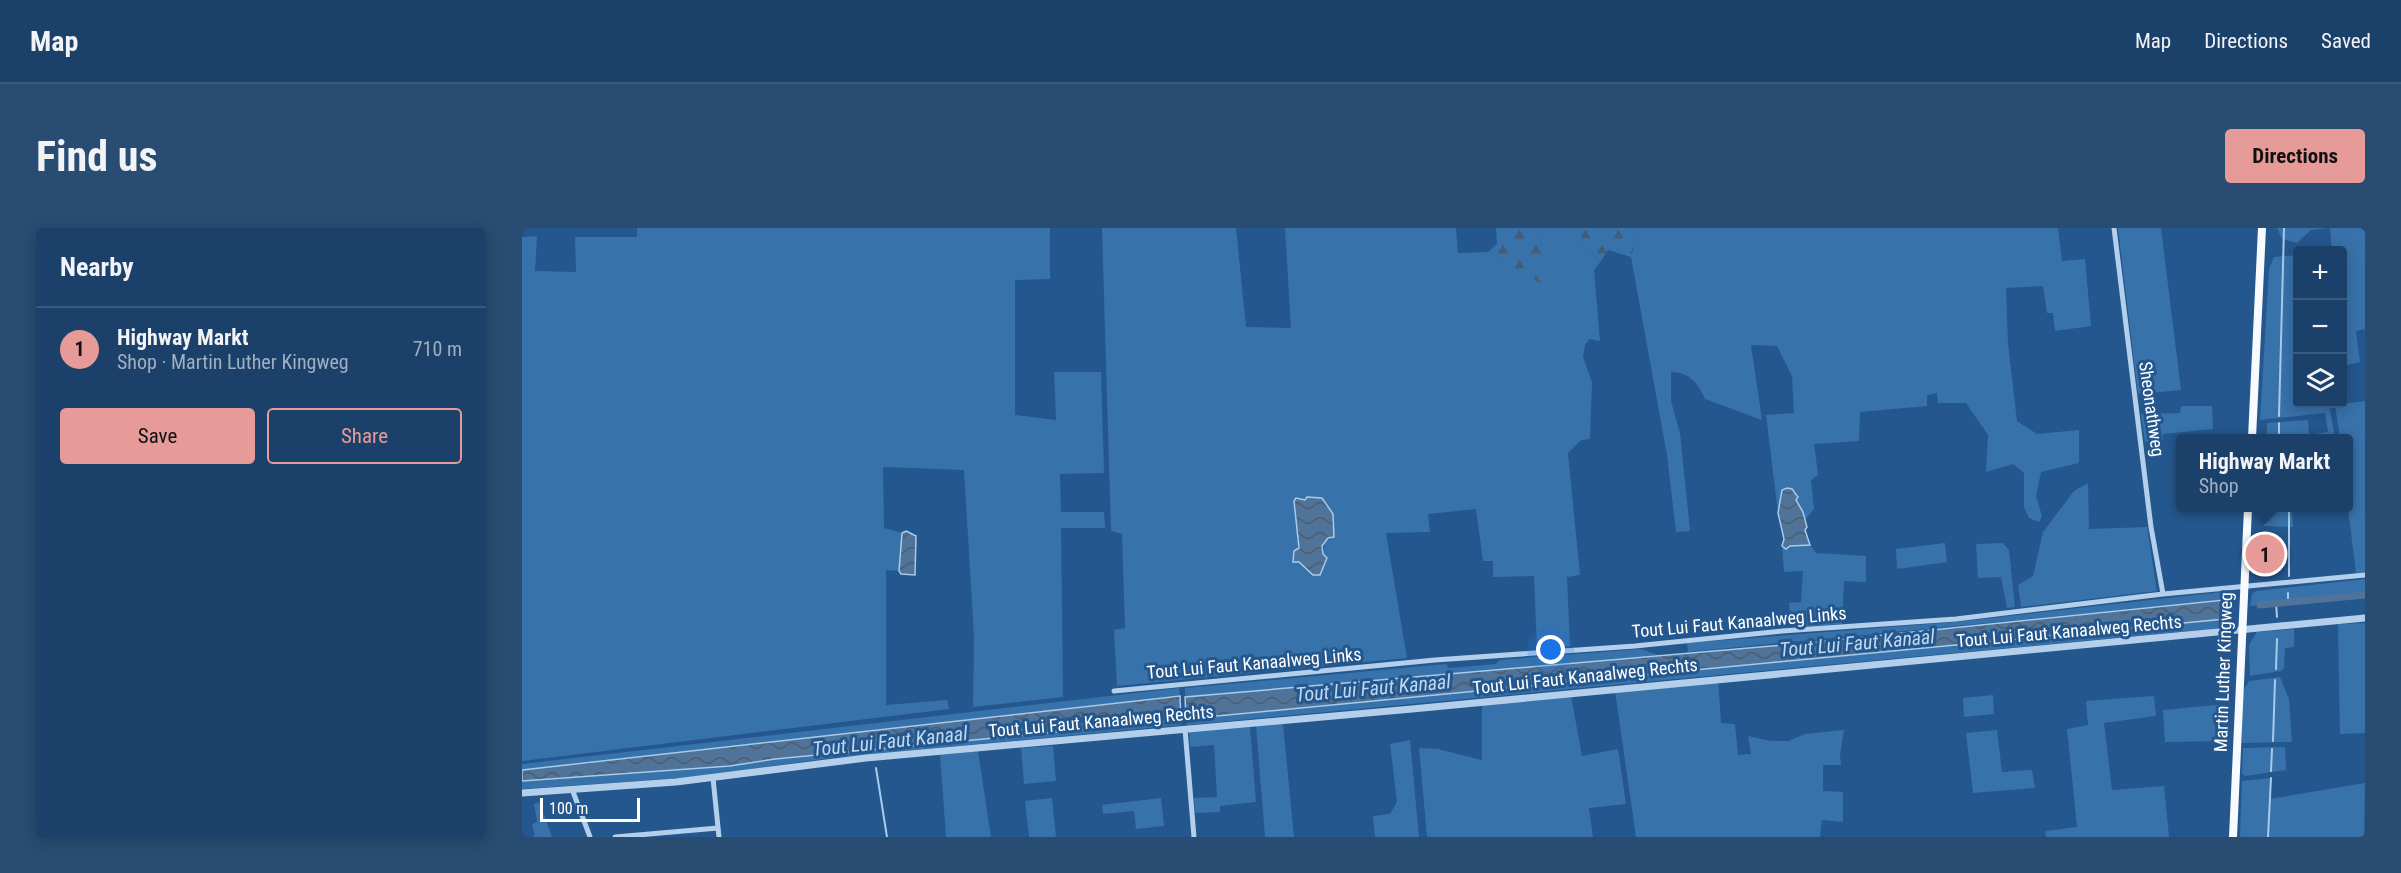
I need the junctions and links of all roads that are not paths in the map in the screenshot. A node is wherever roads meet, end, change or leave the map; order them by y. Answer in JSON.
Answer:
{"nodes":[{"id":1,"x":2114,"y":228,"type":"edge"},
{"id":2,"x":2262,"y":228,"type":"edge"},
{"id":3,"x":2252,"y":434,"type":"edge"},
{"id":4,"x":2248,"y":512,"type":"edge"},
{"id":5,"x":2365,"y":575,"type":"edge"},
{"id":6,"x":2243,"y":587,"type":"junction"},
{"id":7,"x":2163,"y":594,"type":"junction"},
{"id":8,"x":2365,"y":618,"type":"edge"},
{"id":9,"x":2241,"y":630,"type":"junction"},
{"id":10,"x":1114,"y":691,"type":"dead end"},
{"id":11,"x":1185,"y":729,"type":"junction"},
{"id":12,"x":713,"y":778,"type":"junction"},
{"id":13,"x":572,"y":789,"type":"junction"},
{"id":14,"x":522,"y":793,"type":"edge"},
{"id":15,"x":718,"y":828,"type":"junction"},
{"id":16,"x":664,"y":835,"type":"edge"},
{"id":17,"x":590,"y":837,"type":"edge"},
{"id":18,"x":615,"y":837,"type":"edge"},
{"id":19,"x":719,"y":837,"type":"edge"},
{"id":20,"x":1194,"y":837,"type":"edge"},
{"id":21,"x":2233,"y":837,"type":"edge"}],
"edges":[{"from":1,"to":7,"type":"street","name":"Sheonathweg"},
{"from":2,"to":3,"type":"main road"},
{"from":4,"to":6,"type":"main road","name":"Martin Luther Kingweg"},
{"from":5,"to":6,"type":"street","name":"Tout Lui Faut Kanaalweg Links"},
{"from":6,"to":7,"type":"street","name":"Tout Lui Faut Kanaalweg Links"},
{"from":6,"to":9,"type":"main road","name":"Martin Luther Kingweg"},
{"from":7,"to":10,"type":"street","name":"Tout Lui Faut Kanaalweg Links"},
{"from":8,"to":9,"type":"street","name":"Tout Lui Faut Kanaalweg Rechts"},
{"from":9,"to":11,"type":"street","name":"Tout Lui Faut Kanaalweg Rechts"},
{"from":9,"to":21,"type":"main road","name":"Martin Luther Kingweg"},
{"from":11,"to":12,"type":"street","name":"Tout Lui Faut Kanaalweg Rechts"},
{"from":11,"to":20,"type":"street"},
{"from":12,"to":13,"type":"street","name":"Tout Lui Faut Kanaalweg Rechts"},
{"from":12,"to":15,"type":"street"},
{"from":13,"to":14,"type":"street","name":"Tout Lui Faut Kanaalweg Rechts"},
{"from":13,"to":17,"type":"street"},
{"from":15,"to":16,"type":"street"},
{"from":15,"to":19,"type":"street"},
{"from":16,"to":18,"type":"street"}]}
